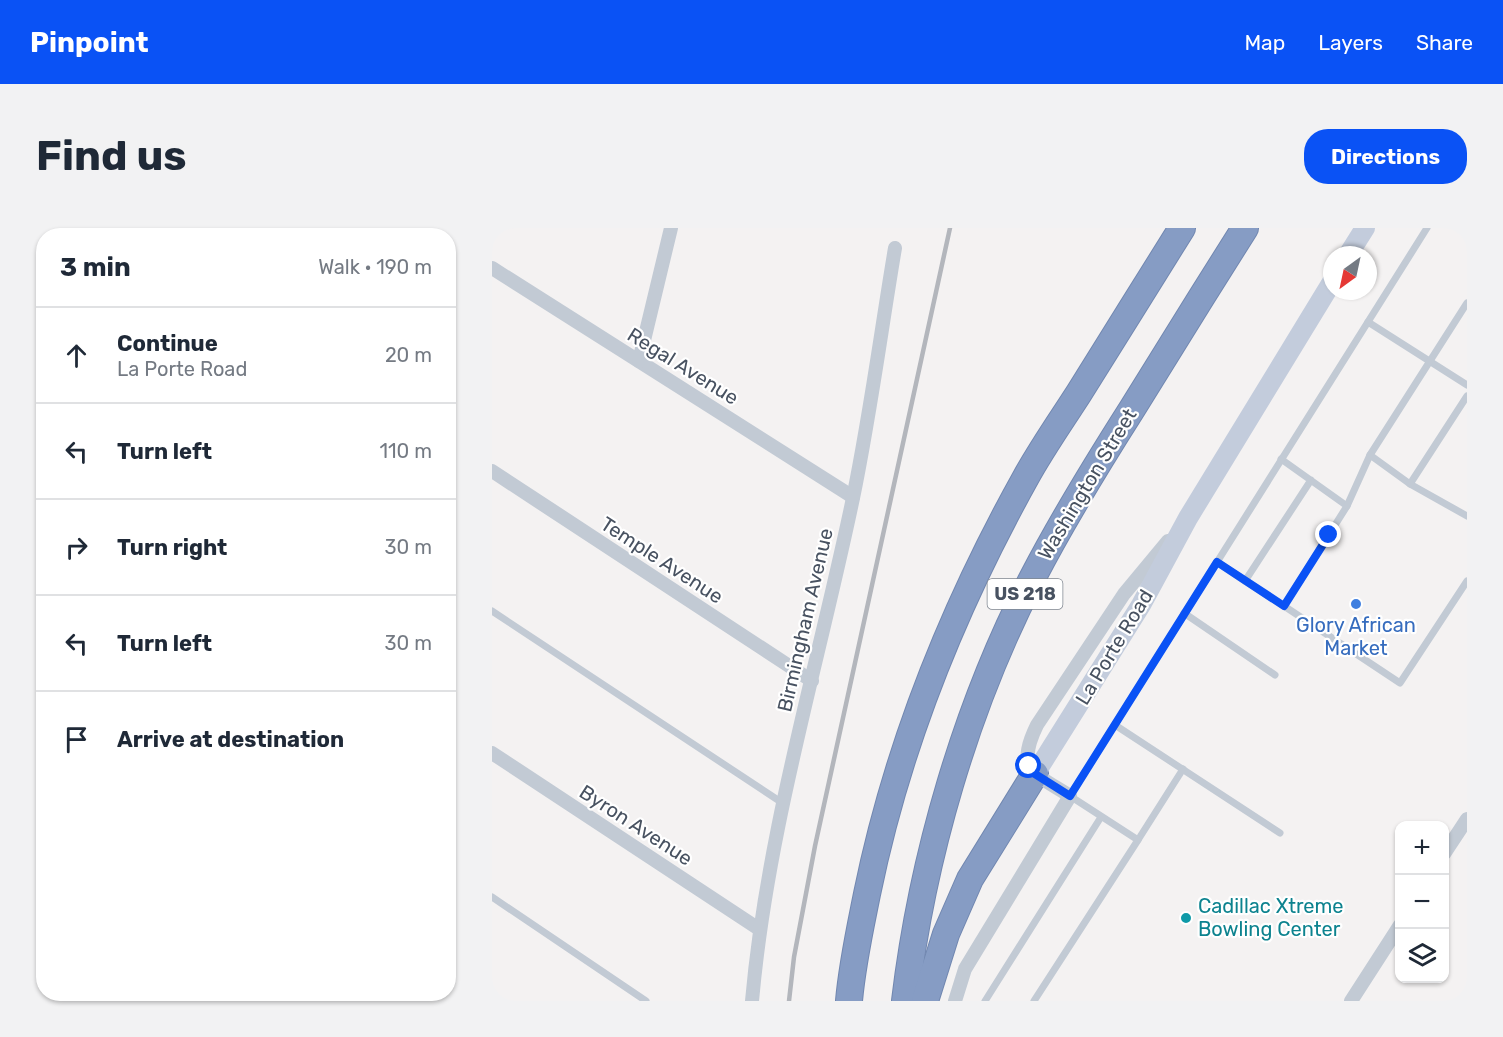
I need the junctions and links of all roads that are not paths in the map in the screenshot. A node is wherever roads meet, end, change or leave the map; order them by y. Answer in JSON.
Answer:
{"nodes":[{"id":1,"x":671,"y":228,"type":"edge"},
{"id":2,"x":1182,"y":228,"type":"edge"},
{"id":3,"x":1245,"y":228,"type":"edge"},
{"id":4,"x":1365,"y":228,"type":"edge"},
{"id":5,"x":1427,"y":228,"type":"edge"},
{"id":6,"x":1354,"y":246,"type":"edge"},
{"id":7,"x":895,"y":248,"type":"dead end"},
{"id":8,"x":492,"y":268,"type":"edge"},
{"id":9,"x":1323,"y":297,"type":"edge"},
{"id":10,"x":1467,"y":303,"type":"edge"},
{"id":11,"x":1368,"y":322,"type":"junction"},
{"id":12,"x":639,"y":361,"type":"junction"},
{"id":13,"x":1430,"y":362,"type":"junction"},
{"id":14,"x":1467,"y":386,"type":"edge"},
{"id":15,"x":1467,"y":396,"type":"edge"},
{"id":16,"x":1370,"y":455,"type":"junction"},
{"id":17,"x":1281,"y":459,"type":"junction"},
{"id":18,"x":492,"y":471,"type":"edge"},
{"id":19,"x":1311,"y":480,"type":"junction"},
{"id":20,"x":1410,"y":484,"type":"junction"},
{"id":21,"x":853,"y":497,"type":"junction"},
{"id":22,"x":1347,"y":506,"type":"junction"},
{"id":23,"x":1467,"y":516,"type":"edge"},
{"id":24,"x":1217,"y":562,"type":"junction"},
{"id":25,"x":1245,"y":581,"type":"junction"},
{"id":26,"x":1467,"y":581,"type":"edge"},
{"id":27,"x":1284,"y":606,"type":"junction"},
{"id":28,"x":492,"y":611,"type":"edge"},
{"id":29,"x":1184,"y":613,"type":"junction"},
{"id":30,"x":1275,"y":675,"type":"dead end"},
{"id":31,"x":812,"y":681,"type":"junction"},
{"id":32,"x":1115,"y":725,"type":"junction"},
{"id":33,"x":492,"y":753,"type":"edge"},
{"id":34,"x":1183,"y":769,"type":"junction"},
{"id":35,"x":1035,"y":774,"type":"junction"},
{"id":36,"x":1070,"y":796,"type":"junction"},
{"id":37,"x":784,"y":804,"type":"junction"},
{"id":38,"x":1101,"y":817,"type":"junction"},
{"id":39,"x":1467,"y":819,"type":"edge"},
{"id":40,"x":1280,"y":832,"type":"dead end"},
{"id":41,"x":1138,"y":840,"type":"junction"},
{"id":42,"x":1449,"y":846,"type":"edge"},
{"id":43,"x":492,"y":897,"type":"edge"},
{"id":44,"x":759,"y":929,"type":"junction"},
{"id":45,"x":1397,"y":929,"type":"edge"},
{"id":46,"x":646,"y":1001,"type":"edge"},
{"id":47,"x":752,"y":1001,"type":"edge"},
{"id":48,"x":849,"y":1001,"type":"edge"},
{"id":49,"x":905,"y":1001,"type":"edge"},
{"id":50,"x":925,"y":1001,"type":"edge"},
{"id":51,"x":955,"y":1001,"type":"edge"},
{"id":52,"x":985,"y":1001,"type":"edge"},
{"id":53,"x":1034,"y":1001,"type":"edge"},
{"id":54,"x":1351,"y":1001,"type":"edge"}],
"edges":[{"from":1,"to":12,"type":"street"},
{"from":2,"to":48,"type":"highway","number":"US 218"},
{"from":3,"to":49,"type":"highway","name":"Washington Street","number":"US 218"},
{"from":4,"to":6,"type":"street"},
{"from":5,"to":11,"type":"lane"},
{"from":7,"to":21,"type":"street","name":"Birmingham Avenue"},
{"from":8,"to":12,"type":"street","name":"Regal Avenue"},
{"from":9,"to":35,"type":"street","name":"La Porte Road"},
{"from":10,"to":13,"type":"lane"},
{"from":11,"to":13,"type":"lane"},
{"from":11,"to":17,"type":"lane"},
{"from":12,"to":21,"type":"street","name":"Regal Avenue"},
{"from":13,"to":14,"type":"lane"},
{"from":13,"to":16,"type":"lane"},
{"from":15,"to":20,"type":"lane"},
{"from":16,"to":20,"type":"lane"},
{"from":16,"to":22,"type":"lane"},
{"from":17,"to":19,"type":"lane"},
{"from":17,"to":24,"type":"lane"},
{"from":18,"to":31,"type":"street","name":"Temple Avenue"},
{"from":19,"to":22,"type":"lane"},
{"from":19,"to":25,"type":"lane"},
{"from":20,"to":23,"type":"lane"},
{"from":21,"to":31,"type":"street","name":"Birmingham Avenue"},
{"from":22,"to":27,"type":"lane"},
{"from":24,"to":25,"type":"lane"},
{"from":24,"to":29,"type":"lane"},
{"from":25,"to":27,"type":"lane"},
{"from":26,"to":27,"type":"lane"},
{"from":28,"to":37,"type":"lane"},
{"from":29,"to":30,"type":"lane"},
{"from":29,"to":32,"type":"lane"},
{"from":31,"to":37,"type":"street","name":"Birmingham Avenue"},
{"from":32,"to":34,"type":"lane"},
{"from":32,"to":36,"type":"lane"},
{"from":33,"to":44,"type":"street","name":"Byron Avenue"},
{"from":34,"to":40,"type":"lane"},
{"from":34,"to":41,"type":"lane"},
{"from":35,"to":36,"type":"street"},
{"from":35,"to":50,"type":"highway"},
{"from":36,"to":38,"type":"lane"},
{"from":36,"to":51,"type":"street"},
{"from":37,"to":44,"type":"street","name":"Birmingham Avenue"},
{"from":38,"to":41,"type":"lane"},
{"from":38,"to":52,"type":"lane"},
{"from":39,"to":42,"type":"street"},
{"from":41,"to":53,"type":"lane"},
{"from":43,"to":46,"type":"lane"},
{"from":44,"to":47,"type":"street","name":"Birmingham Avenue"},
{"from":45,"to":54,"type":"street"}]}
